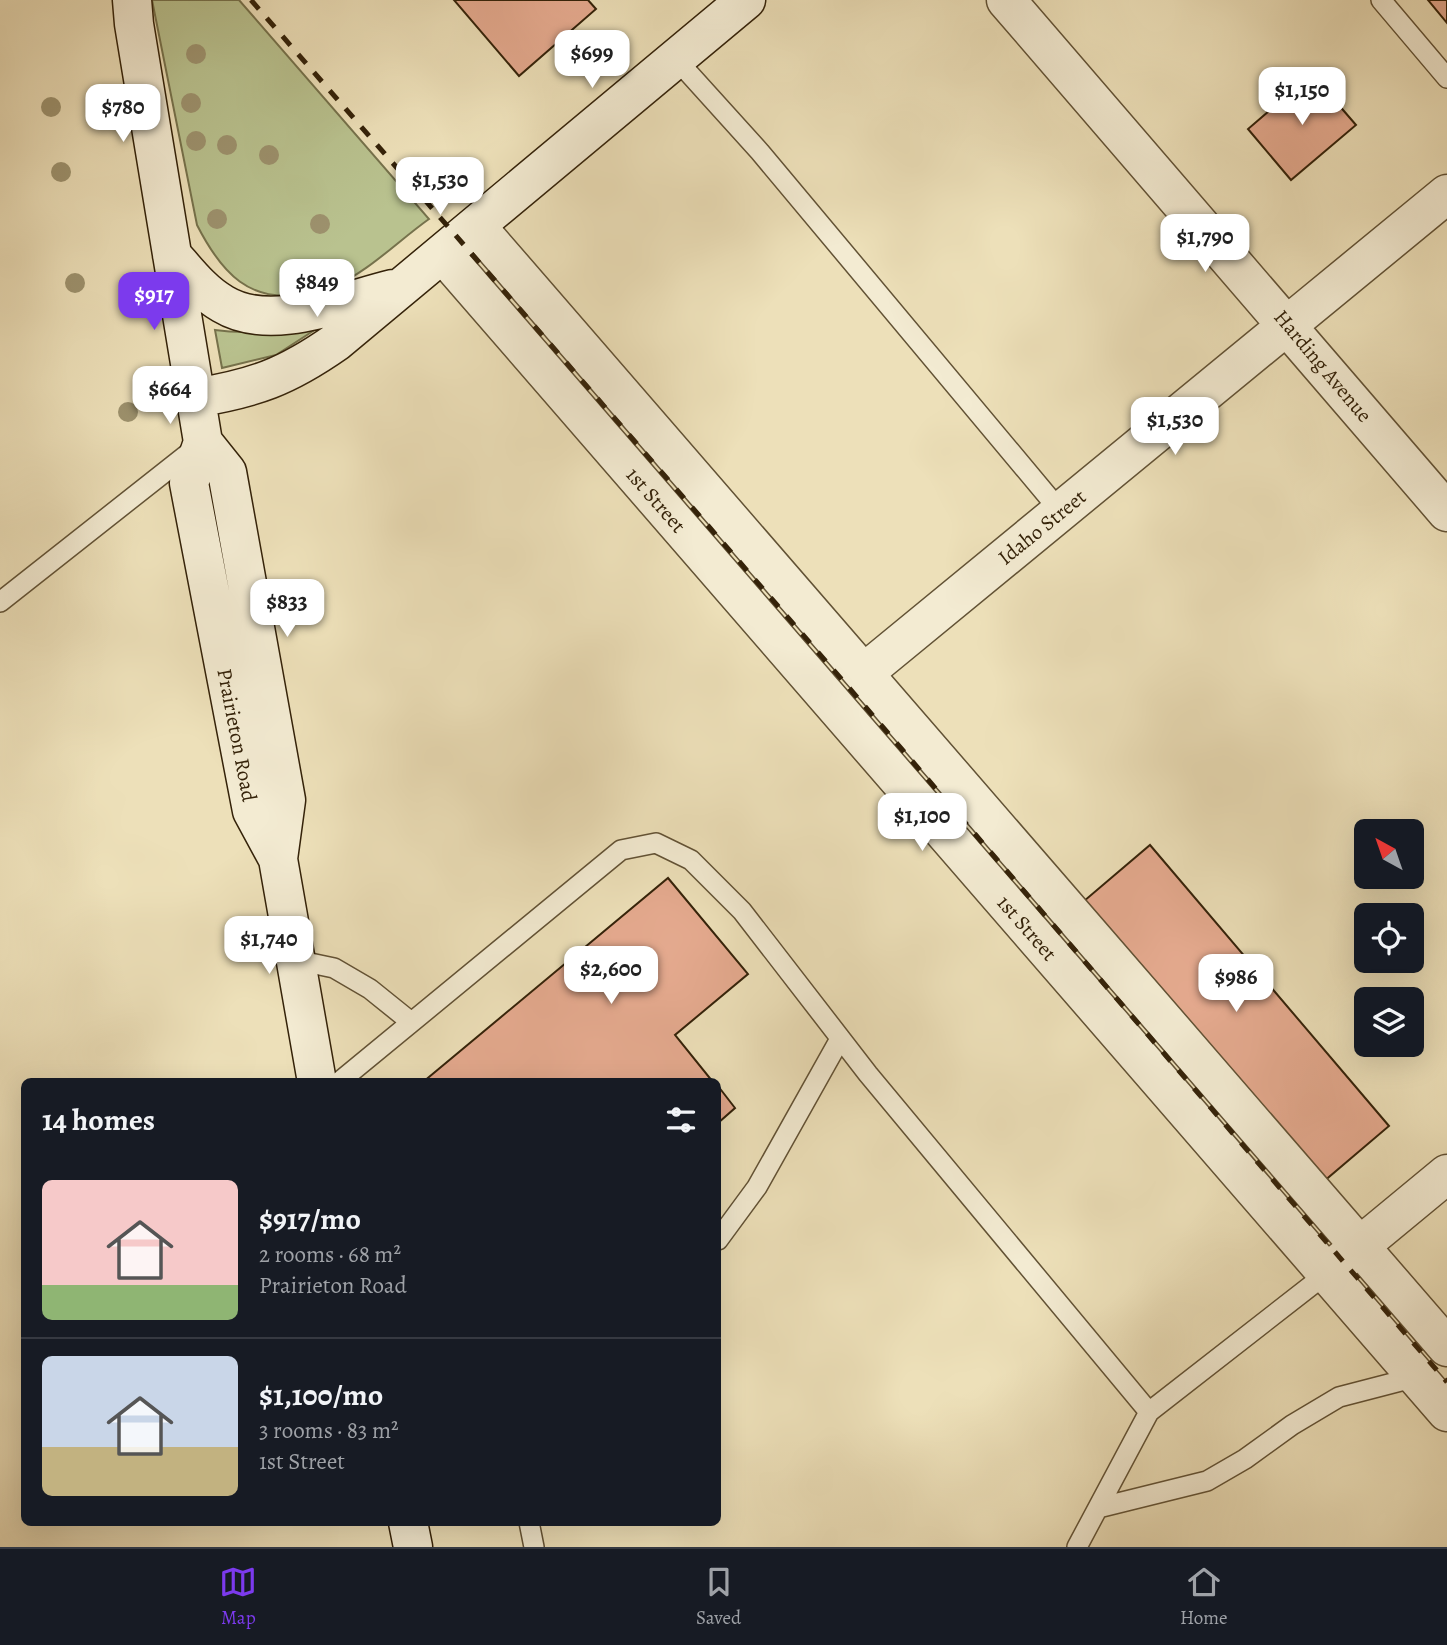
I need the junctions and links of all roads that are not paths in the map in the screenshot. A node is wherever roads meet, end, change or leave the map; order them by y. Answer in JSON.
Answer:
{"nodes":[{"id":1,"x":746,"y":0,"type":"edge"},
{"id":2,"x":1006,"y":0,"type":"edge"},
{"id":3,"x":1381,"y":0,"type":"edge"},
{"id":4,"x":131,"y":8,"type":"edge"},
{"id":5,"x":676,"y":59,"type":"junction"},
{"id":6,"x":1447,"y":78,"type":"edge"},
{"id":7,"x":1447,"y":194,"type":"edge"},
{"id":8,"x":476,"y":226,"type":"junction"},
{"id":9,"x":443,"y":254,"type":"junction"},
{"id":10,"x":172,"y":255,"type":"junction"},
{"id":11,"x":403,"y":286,"type":"junction"},
{"id":12,"x":1289,"y":326,"type":"junction"},
{"id":13,"x":195,"y":398,"type":"junction"},
{"id":14,"x":203,"y":442,"type":"junction"},
{"id":15,"x":1061,"y":512,"type":"junction"},
{"id":16,"x":1447,"y":512,"type":"edge"},
{"id":17,"x":0,"y":602,"type":"edge"},
{"id":18,"x":864,"y":673,"type":"junction"},
{"id":19,"x":296,"y":960,"type":"junction"},
{"id":20,"x":411,"y":1022,"type":"junction"},
{"id":21,"x":840,"y":1038,"type":"junction"},
{"id":22,"x":316,"y":1078,"type":"edge"},
{"id":23,"x":344,"y":1078,"type":"edge"},
{"id":24,"x":1447,"y":1174,"type":"edge"},
{"id":25,"x":721,"y":1236,"type":"edge"},
{"id":26,"x":1360,"y":1246,"type":"junction"},
{"id":27,"x":1326,"y":1274,"type":"junction"},
{"id":28,"x":1447,"y":1347,"type":"edge"},
{"id":29,"x":1416,"y":1377,"type":"junction"},
{"id":30,"x":1149,"y":1412,"type":"junction"},
{"id":31,"x":1447,"y":1412,"type":"edge"},
{"id":32,"x":1098,"y":1508,"type":"junction"},
{"id":33,"x":409,"y":1526,"type":"edge"},
{"id":34,"x":530,"y":1526,"type":"edge"},
{"id":35,"x":413,"y":1547,"type":"edge"},
{"id":36,"x":534,"y":1547,"type":"edge"},
{"id":37,"x":1077,"y":1547,"type":"edge"}],
"edges":[{"from":1,"to":5,"type":"street"},
{"from":2,"to":12,"type":"street","name":"Harding Avenue"},
{"from":3,"to":6,"type":"lane"},
{"from":4,"to":10,"type":"street","name":"Prairieton Road"},
{"from":5,"to":8,"type":"street"},
{"from":5,"to":15,"type":"lane"},
{"from":7,"to":12,"type":"street","name":"Idaho Street"},
{"from":8,"to":9,"type":"street"},
{"from":8,"to":18,"type":"street","name":"1st Street"},
{"from":9,"to":11,"type":"street"},
{"from":9,"to":27,"type":"street","name":"1st Street"},
{"from":10,"to":11,"type":"street"},
{"from":10,"to":13,"type":"street","name":"Prairieton Road"},
{"from":11,"to":13,"type":"street"},
{"from":12,"to":15,"type":"street","name":"Idaho Street"},
{"from":12,"to":16,"type":"street","name":"Harding Avenue"},
{"from":13,"to":14,"type":"street","name":"Prairieton Road"},
{"from":14,"to":17,"type":"lane"},
{"from":14,"to":19,"type":"street","name":"Prairieton Road"},
{"from":15,"to":18,"type":"street","name":"Idaho Street"},
{"from":18,"to":26,"type":"street","name":"1st Street"},
{"from":19,"to":20,"type":"lane"},
{"from":19,"to":22,"type":"street","name":"Prairieton Road"},
{"from":20,"to":21,"type":"lane"},
{"from":20,"to":23,"type":"lane"},
{"from":21,"to":25,"type":"lane"},
{"from":21,"to":30,"type":"lane"},
{"from":24,"to":26,"type":"street"},
{"from":26,"to":27,"type":"street"},
{"from":26,"to":28,"type":"street","name":"1st Street"},
{"from":27,"to":29,"type":"street","name":"1st Street"},
{"from":27,"to":30,"type":"lane"},
{"from":29,"to":31,"type":"street","name":"1st Street"},
{"from":29,"to":32,"type":"lane"},
{"from":30,"to":32,"type":"lane"},
{"from":32,"to":37,"type":"lane"},
{"from":33,"to":35,"type":"street"},
{"from":34,"to":36,"type":"lane"}]}
